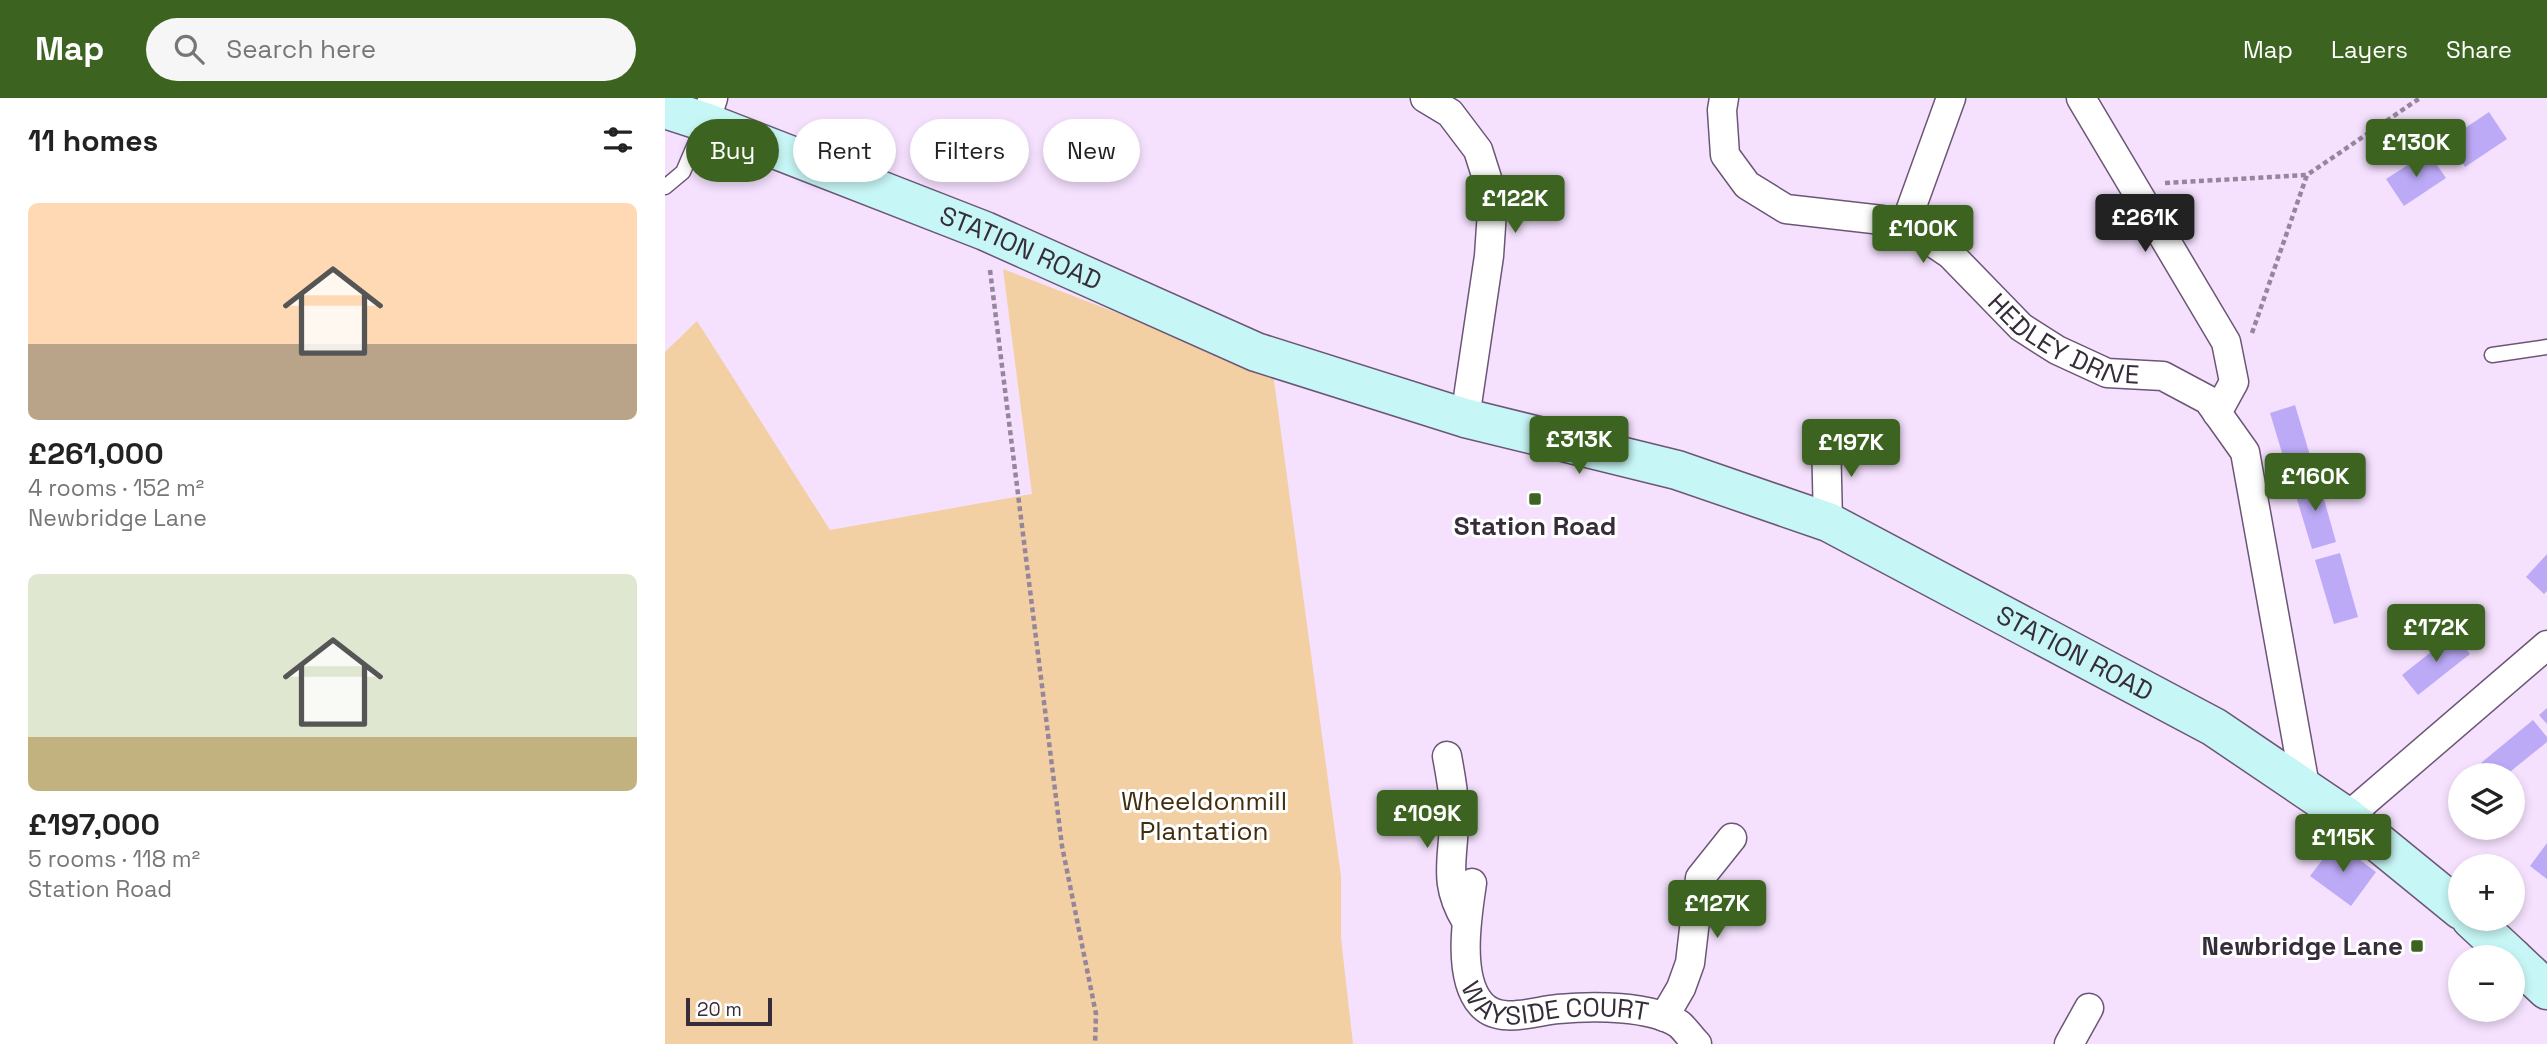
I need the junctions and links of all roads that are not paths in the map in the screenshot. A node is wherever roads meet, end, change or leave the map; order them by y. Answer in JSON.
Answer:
{"nodes":[{"id":1,"x":1425,"y":98,"type":"edge"},
{"id":2,"x":1724,"y":98,"type":"edge"},
{"id":3,"x":1951,"y":98,"type":"edge"},
{"id":4,"x":2081,"y":98,"type":"edge"},
{"id":5,"x":665,"y":110,"type":"edge"},
{"id":6,"x":709,"y":110,"type":"edge"},
{"id":7,"x":665,"y":187,"type":"edge"},
{"id":8,"x":1903,"y":228,"type":"junction"},
{"id":9,"x":2547,"y":347,"type":"edge"},
{"id":10,"x":2491,"y":355,"type":"dead end"},
{"id":11,"x":2213,"y":406,"type":"junction"},
{"id":12,"x":1465,"y":418,"type":"junction"},
{"id":13,"x":1826,"y":437,"type":"dead end"},
{"id":14,"x":1828,"y":522,"type":"junction"},
{"id":15,"x":2547,"y":645,"type":"edge"},
{"id":16,"x":1447,"y":757,"type":"dead end"},
{"id":17,"x":2305,"y":786,"type":"junction"},
{"id":18,"x":2347,"y":817,"type":"junction"},
{"id":19,"x":1732,"y":838,"type":"dead end"},
{"id":20,"x":1472,"y":883,"type":"dead end"},
{"id":21,"x":2448,"y":899,"type":"edge"},
{"id":22,"x":1467,"y":922,"type":"junction"},
{"id":23,"x":2484,"y":931,"type":"edge"},
{"id":24,"x":2499,"y":945,"type":"edge"},
{"id":25,"x":2525,"y":969,"type":"edge"},
{"id":26,"x":2547,"y":990,"type":"edge"},
{"id":27,"x":2089,"y":1008,"type":"dead end"},
{"id":28,"x":1664,"y":1017,"type":"junction"},
{"id":29,"x":1697,"y":1044,"type":"edge"},
{"id":30,"x":2069,"y":1044,"type":"edge"}],
"edges":[{"from":1,"to":12,"type":"street"},
{"from":2,"to":8,"type":"street","name":"HEDLEY DRIVE"},
{"from":3,"to":8,"type":"street"},
{"from":4,"to":11,"type":"street"},
{"from":5,"to":6,"type":"main road","name":"STATION ROAD"},
{"from":6,"to":7,"type":"lane"},
{"from":6,"to":12,"type":"main road","name":"STATION ROAD"},
{"from":8,"to":11,"type":"street","name":"HEDLEY DRIVE"},
{"from":9,"to":10,"type":"lane"},
{"from":11,"to":17,"type":"street"},
{"from":12,"to":14,"type":"main road","name":"STATION ROAD"},
{"from":13,"to":14,"type":"street"},
{"from":14,"to":17,"type":"main road","name":"STATION ROAD"},
{"from":15,"to":18,"type":"street"},
{"from":16,"to":22,"type":"street"},
{"from":17,"to":18,"type":"main road","name":"STATION ROAD"},
{"from":18,"to":21,"type":"main road","name":"STATION ROAD"},
{"from":19,"to":28,"type":"street","name":"WAYSIDE COURT"},
{"from":20,"to":22,"type":"street","name":"WAYSIDE COURT"},
{"from":22,"to":28,"type":"street","name":"WAYSIDE COURT"},
{"from":23,"to":24,"type":"main road"},
{"from":25,"to":26,"type":"main road"},
{"from":27,"to":30,"type":"street"},
{"from":28,"to":29,"type":"street","name":"WAYSIDE COURT"}]}
